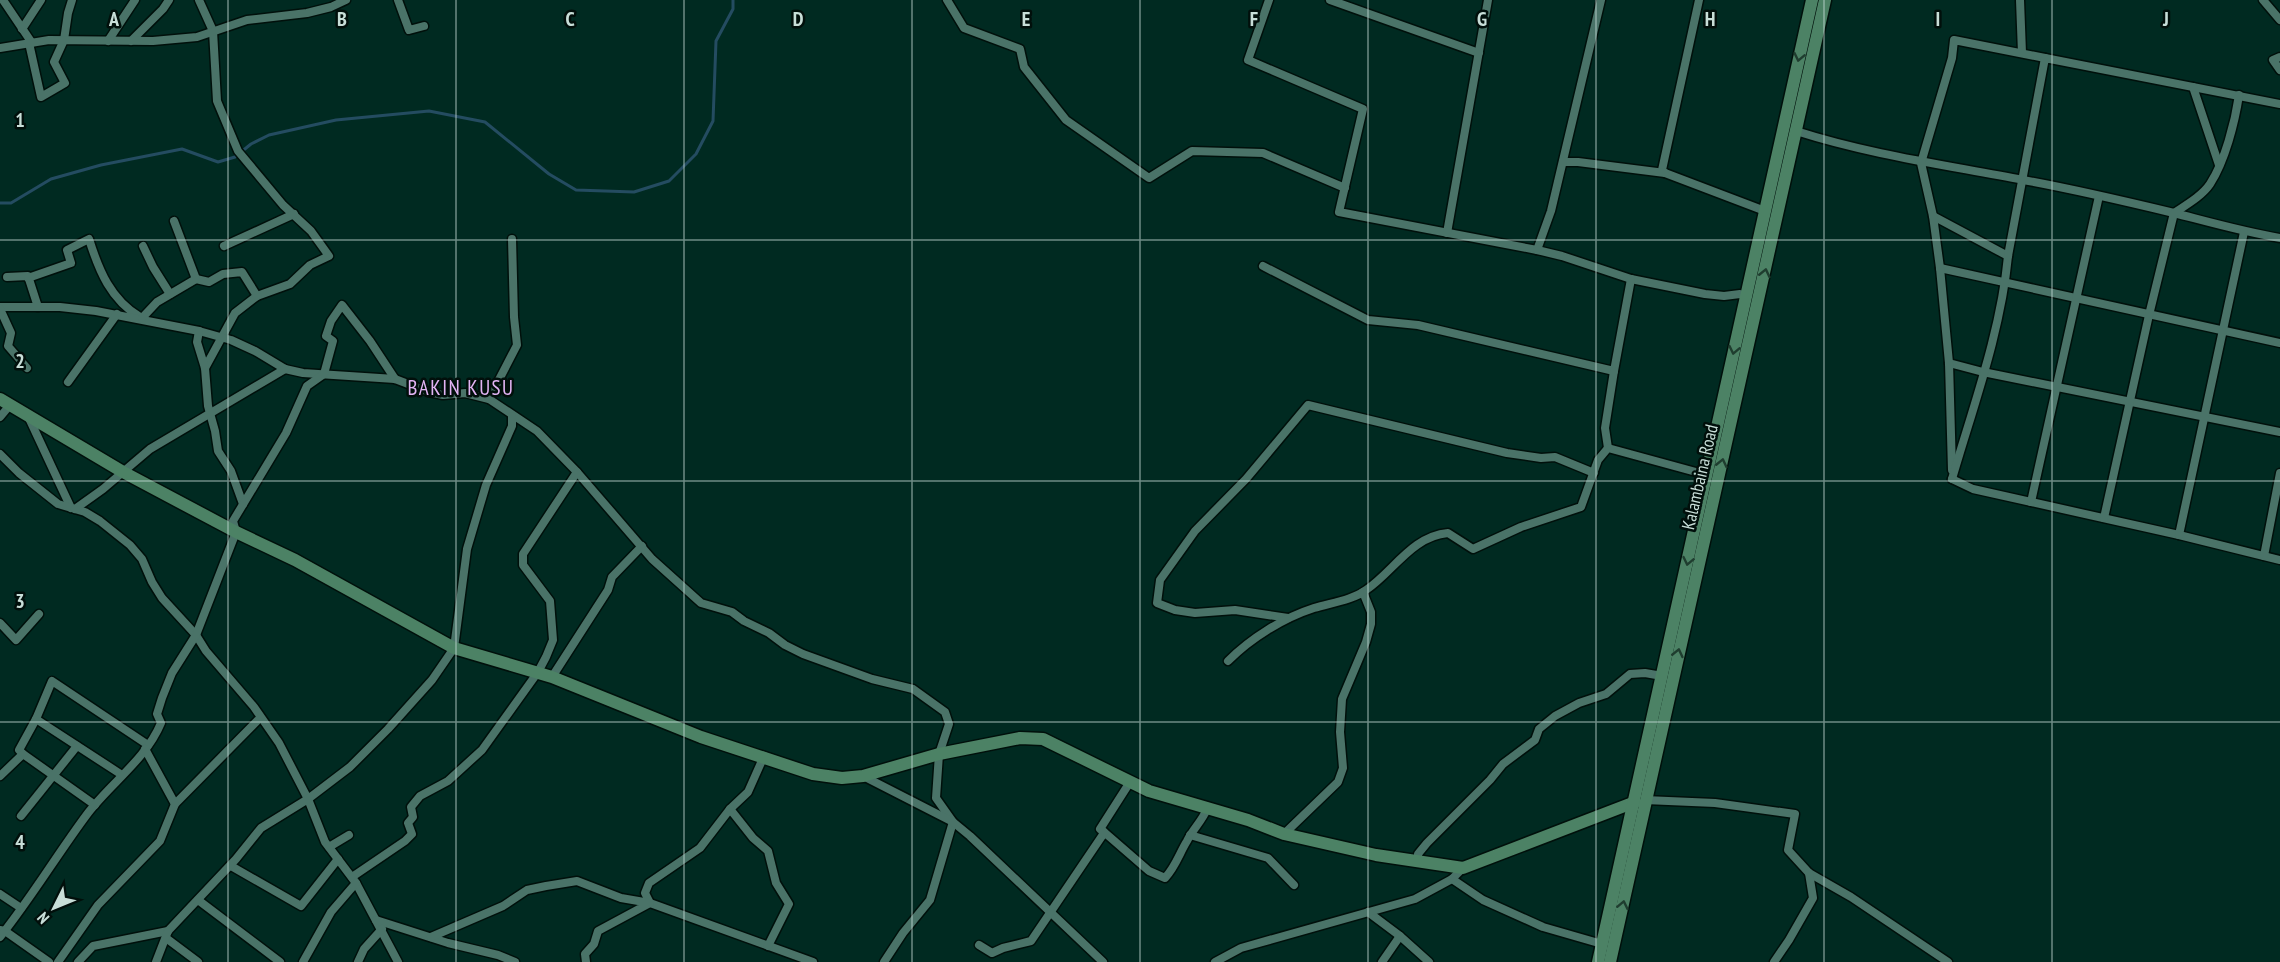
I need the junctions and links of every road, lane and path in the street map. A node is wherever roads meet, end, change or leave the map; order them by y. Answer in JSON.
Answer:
{"nodes":[{"id":1,"x":3,"y":0,"type":"edge"},
{"id":2,"x":41,"y":0,"type":"edge"},
{"id":3,"x":72,"y":0,"type":"edge"},
{"id":4,"x":135,"y":0,"type":"edge"},
{"id":5,"x":170,"y":0,"type":"edge"},
{"id":6,"x":346,"y":0,"type":"edge"},
{"id":7,"x":398,"y":0,"type":"edge"},
{"id":8,"x":947,"y":0,"type":"edge"},
{"id":9,"x":1269,"y":0,"type":"edge"},
{"id":10,"x":1330,"y":0,"type":"edge"},
{"id":11,"x":1488,"y":0,"type":"edge"},
{"id":12,"x":1601,"y":0,"type":"edge"},
{"id":13,"x":1699,"y":0,"type":"edge"},
{"id":14,"x":1812,"y":0,"type":"edge"},
{"id":15,"x":1825,"y":0,"type":"edge"},
{"id":16,"x":2020,"y":0,"type":"edge"},
{"id":17,"x":2263,"y":0,"type":"edge"},
{"id":18,"x":200,"y":1,"type":"edge"},
{"id":19,"x":2280,"y":20,"type":"edge"},
{"id":20,"x":423,"y":26,"type":"dead end"},
{"id":21,"x":22,"y":29,"type":"junction"},
{"id":22,"x":213,"y":32,"type":"junction"},
{"id":23,"x":64,"y":40,"type":"junction"},
{"id":24,"x":108,"y":41,"type":"junction"},
{"id":25,"x":131,"y":41,"type":"junction"},
{"id":26,"x":30,"y":43,"type":"junction"},
{"id":27,"x":0,"y":48,"type":"edge"},
{"id":28,"x":1479,"y":53,"type":"junction"},
{"id":29,"x":2022,"y":53,"type":"junction"},
{"id":30,"x":2280,"y":57,"type":"edge"},
{"id":31,"x":2045,"y":58,"type":"junction"},
{"id":32,"x":2280,"y":70,"type":"edge"},
{"id":33,"x":2193,"y":87,"type":"junction"},
{"id":34,"x":2239,"y":95,"type":"junction"},
{"id":35,"x":2280,"y":104,"type":"edge"},
{"id":36,"x":1796,"y":131,"type":"junction"},
{"id":37,"x":1563,"y":162,"type":"junction"},
{"id":38,"x":1921,"y":163,"type":"junction"},
{"id":39,"x":2219,"y":165,"type":"junction"},
{"id":40,"x":1665,"y":173,"type":"junction"},
{"id":41,"x":2023,"y":180,"type":"junction"},
{"id":42,"x":1345,"y":188,"type":"junction"},
{"id":43,"x":2099,"y":196,"type":"junction"},
{"id":44,"x":1765,"y":211,"type":"junction"},
{"id":45,"x":2174,"y":213,"type":"junction"},
{"id":46,"x":294,"y":214,"type":"junction"},
{"id":47,"x":1933,"y":216,"type":"junction"},
{"id":48,"x":174,"y":221,"type":"dead end"},
{"id":49,"x":2244,"y":232,"type":"junction"},
{"id":50,"x":1447,"y":233,"type":"junction"},
{"id":51,"x":2280,"y":237,"type":"edge"},
{"id":52,"x":512,"y":239,"type":"dead end"},
{"id":53,"x":143,"y":246,"type":"dead end"},
{"id":54,"x":224,"y":246,"type":"dead end"},
{"id":55,"x":1537,"y":250,"type":"junction"},
{"id":56,"x":2008,"y":256,"type":"junction"},
{"id":57,"x":1263,"y":266,"type":"dead end"},
{"id":58,"x":1940,"y":268,"type":"junction"},
{"id":59,"x":7,"y":277,"type":"dead end"},
{"id":60,"x":28,"y":278,"type":"junction"},
{"id":61,"x":196,"y":279,"type":"junction"},
{"id":62,"x":1631,"y":279,"type":"junction"},
{"id":63,"x":2005,"y":283,"type":"junction"},
{"id":64,"x":170,"y":294,"type":"junction"},
{"id":65,"x":257,"y":296,"type":"junction"},
{"id":66,"x":1746,"y":297,"type":"junction"},
{"id":67,"x":2075,"y":299,"type":"junction"},
{"id":68,"x":38,"y":307,"type":"junction"},
{"id":69,"x":0,"y":308,"type":"edge"},
{"id":70,"x":117,"y":314,"type":"junction"},
{"id":71,"x":2149,"y":315,"type":"junction"},
{"id":72,"x":144,"y":319,"type":"junction"},
{"id":73,"x":199,"y":331,"type":"junction"},
{"id":74,"x":2224,"y":331,"type":"junction"},
{"id":75,"x":223,"y":338,"type":"junction"},
{"id":76,"x":2280,"y":343,"type":"edge"},
{"id":77,"x":4,"y":345,"type":"edge"},
{"id":78,"x":1949,"y":363,"type":"junction"},
{"id":79,"x":27,"y":368,"type":"dead end"},
{"id":80,"x":205,"y":368,"type":"junction"},
{"id":81,"x":285,"y":369,"type":"junction"},
{"id":82,"x":1614,"y":371,"type":"junction"},
{"id":83,"x":1983,"y":372,"type":"junction"},
{"id":84,"x":324,"y":374,"type":"junction"},
{"id":85,"x":395,"y":379,"type":"junction"},
{"id":86,"x":68,"y":382,"type":"dead end"},
{"id":87,"x":2056,"y":386,"type":"junction"},
{"id":88,"x":489,"y":399,"type":"junction"},
{"id":89,"x":2131,"y":401,"type":"junction"},
{"id":90,"x":5,"y":402,"type":"edge"},
{"id":91,"x":210,"y":415,"type":"junction"},
{"id":92,"x":28,"y":416,"type":"junction"},
{"id":93,"x":512,"y":416,"type":"junction"},
{"id":94,"x":2206,"y":416,"type":"junction"},
{"id":95,"x":0,"y":417,"type":"edge"},
{"id":96,"x":2280,"y":432,"type":"edge"},
{"id":97,"x":1608,"y":448,"type":"junction"},
{"id":98,"x":0,"y":454,"type":"edge"},
{"id":99,"x":123,"y":472,"type":"junction"},
{"id":100,"x":577,"y":472,"type":"junction"},
{"id":101,"x":1594,"y":473,"type":"junction"},
{"id":102,"x":2280,"y":473,"type":"edge"},
{"id":103,"x":1707,"y":475,"type":"junction"},
{"id":104,"x":1952,"y":480,"type":"junction"},
{"id":105,"x":2031,"y":502,"type":"junction"},
{"id":106,"x":243,"y":504,"type":"junction"},
{"id":107,"x":73,"y":509,"type":"junction"},
{"id":108,"x":2104,"y":519,"type":"junction"},
{"id":109,"x":236,"y":532,"type":"junction"},
{"id":110,"x":2179,"y":535,"type":"junction"},
{"id":111,"x":642,"y":546,"type":"junction"},
{"id":112,"x":2264,"y":556,"type":"junction"},
{"id":113,"x":2280,"y":560,"type":"edge"},
{"id":114,"x":1363,"y":592,"type":"junction"},
{"id":115,"x":39,"y":614,"type":"dead end"},
{"id":116,"x":1288,"y":618,"type":"junction"},
{"id":117,"x":0,"y":623,"type":"edge"},
{"id":118,"x":196,"y":635,"type":"junction"},
{"id":119,"x":454,"y":648,"type":"junction"},
{"id":120,"x":1228,"y":661,"type":"dead end"},
{"id":121,"x":538,"y":672,"type":"junction"},
{"id":122,"x":1662,"y":676,"type":"junction"},
{"id":123,"x":552,"y":677,"type":"junction"},
{"id":124,"x":260,"y":718,"type":"junction"},
{"id":125,"x":36,"y":719,"type":"junction"},
{"id":126,"x":77,"y":746,"type":"junction"},
{"id":127,"x":147,"y":747,"type":"junction"},
{"id":128,"x":23,"y":754,"type":"junction"},
{"id":129,"x":939,"y":754,"type":"junction"},
{"id":130,"x":764,"y":756,"type":"junction"},
{"id":131,"x":122,"y":775,"type":"junction"},
{"id":132,"x":0,"y":776,"type":"edge"},
{"id":133,"x":54,"y":776,"type":"junction"},
{"id":134,"x":863,"y":776,"type":"junction"},
{"id":135,"x":1130,"y":782,"type":"junction"},
{"id":136,"x":308,"y":799,"type":"junction"},
{"id":137,"x":1640,"y":801,"type":"junction"},
{"id":138,"x":175,"y":804,"type":"junction"},
{"id":139,"x":95,"y":805,"type":"junction"},
{"id":140,"x":730,"y":809,"type":"junction"},
{"id":141,"x":1207,"y":809,"type":"junction"},
{"id":142,"x":21,"y":816,"type":"dead end"},
{"id":143,"x":953,"y":822,"type":"junction"},
{"id":144,"x":1104,"y":832,"type":"junction"},
{"id":145,"x":1284,"y":834,"type":"junction"},
{"id":146,"x":349,"y":835,"type":"dead end"},
{"id":147,"x":1190,"y":835,"type":"junction"},
{"id":148,"x":329,"y":847,"type":"junction"},
{"id":149,"x":338,"y":859,"type":"junction"},
{"id":150,"x":1418,"y":862,"type":"junction"},
{"id":151,"x":231,"y":866,"type":"junction"},
{"id":152,"x":1464,"y":868,"type":"junction"},
{"id":153,"x":1809,"y":873,"type":"junction"},
{"id":154,"x":1452,"y":879,"type":"junction"},
{"id":155,"x":354,"y":880,"type":"junction"},
{"id":156,"x":1294,"y":885,"type":"dead end"},
{"id":157,"x":0,"y":894,"type":"edge"},
{"id":158,"x":198,"y":900,"type":"junction"},
{"id":159,"x":650,"y":903,"type":"junction"},
{"id":160,"x":21,"y":908,"type":"junction"},
{"id":161,"x":1052,"y":911,"type":"junction"},
{"id":162,"x":1368,"y":912,"type":"junction"},
{"id":163,"x":376,"y":920,"type":"junction"},
{"id":164,"x":381,"y":929,"type":"junction"},
{"id":165,"x":2,"y":933,"type":"edge"},
{"id":166,"x":167,"y":934,"type":"junction"},
{"id":167,"x":1400,"y":936,"type":"junction"},
{"id":168,"x":431,"y":937,"type":"junction"},
{"id":169,"x":1602,"y":944,"type":"junction"},
{"id":170,"x":979,"y":945,"type":"dead end"},
{"id":171,"x":768,"y":946,"type":"junction"},
{"id":172,"x":1230,"y":954,"type":"junction"},
{"id":173,"x":49,"y":962,"type":"edge"},
{"id":174,"x":58,"y":962,"type":"edge"},
{"id":175,"x":78,"y":962,"type":"edge"},
{"id":176,"x":156,"y":962,"type":"edge"},
{"id":177,"x":198,"y":962,"type":"edge"},
{"id":178,"x":280,"y":962,"type":"edge"},
{"id":179,"x":303,"y":962,"type":"edge"},
{"id":180,"x":358,"y":962,"type":"edge"},
{"id":181,"x":398,"y":962,"type":"edge"},
{"id":182,"x":515,"y":962,"type":"edge"},
{"id":183,"x":586,"y":962,"type":"edge"},
{"id":184,"x":813,"y":962,"type":"edge"},
{"id":185,"x":884,"y":962,"type":"edge"},
{"id":186,"x":1103,"y":962,"type":"edge"},
{"id":187,"x":1215,"y":962,"type":"edge"},
{"id":188,"x":1238,"y":962,"type":"edge"},
{"id":189,"x":1382,"y":962,"type":"edge"},
{"id":190,"x":1429,"y":962,"type":"edge"},
{"id":191,"x":1598,"y":962,"type":"edge"},
{"id":192,"x":1610,"y":962,"type":"edge"},
{"id":193,"x":1774,"y":962,"type":"edge"},
{"id":194,"x":1948,"y":962,"type":"edge"}],
"edges":[{"from":1,"to":21,"type":"street"},
{"from":2,"to":21,"type":"street"},
{"from":3,"to":23,"type":"street"},
{"from":4,"to":24,"type":"street"},
{"from":5,"to":25,"type":"street"},
{"from":6,"to":22,"type":"street"},
{"from":7,"to":20,"type":"street"},
{"from":8,"to":42,"type":"street"},
{"from":9,"to":42,"type":"street"},
{"from":10,"to":28,"type":"street"},
{"from":11,"to":28,"type":"street"},
{"from":12,"to":37,"type":"street"},
{"from":13,"to":40,"type":"street"},
{"from":14,"to":44,"type":"main road","one_way":true},
{"from":15,"to":36,"type":"main road","name":"Kalambaina Road"},
{"from":16,"to":29,"type":"street"},
{"from":17,"to":19,"type":"street"},
{"from":18,"to":22,"type":"street"},
{"from":21,"to":26,"type":"street"},
{"from":22,"to":25,"type":"street"},
{"from":22,"to":46,"type":"street"},
{"from":23,"to":24,"type":"street"},
{"from":23,"to":26,"type":"street"},
{"from":23,"to":26,"type":"street"},
{"from":24,"to":25,"type":"street"},
{"from":26,"to":27,"type":"street"},
{"from":28,"to":50,"type":"street"},
{"from":29,"to":31,"type":"street"},
{"from":29,"to":38,"type":"street"},
{"from":30,"to":32,"type":"street"},
{"from":31,"to":33,"type":"street"},
{"from":31,"to":41,"type":"street"},
{"from":33,"to":34,"type":"street"},
{"from":33,"to":39,"type":"street"},
{"from":34,"to":35,"type":"street"},
{"from":34,"to":39,"type":"street"},
{"from":36,"to":38,"type":"street"},
{"from":137,"to":36,"type":"main road","name":"Kalambaina Road","one_way":true},
{"from":37,"to":40,"type":"street"},
{"from":37,"to":55,"type":"street"},
{"from":38,"to":41,"type":"street"},
{"from":38,"to":47,"type":"street"},
{"from":39,"to":45,"type":"street"},
{"from":40,"to":44,"type":"street"},
{"from":41,"to":43,"type":"street"},
{"from":41,"to":56,"type":"street"},
{"from":42,"to":50,"type":"street"},
{"from":43,"to":45,"type":"street"},
{"from":43,"to":67,"type":"street"},
{"from":44,"to":66,"type":"main road"},
{"from":45,"to":49,"type":"street"},
{"from":45,"to":71,"type":"street"},
{"from":46,"to":54,"type":"street"},
{"from":46,"to":65,"type":"street"},
{"from":47,"to":56,"type":"street"},
{"from":47,"to":58,"type":"street"},
{"from":48,"to":61,"type":"street"},
{"from":49,"to":51,"type":"street"},
{"from":49,"to":74,"type":"street"},
{"from":50,"to":55,"type":"street"},
{"from":52,"to":88,"type":"street"},
{"from":53,"to":64,"type":"street"},
{"from":55,"to":62,"type":"street"},
{"from":56,"to":63,"type":"street"},
{"from":57,"to":82,"type":"street"},
{"from":58,"to":63,"type":"street"},
{"from":58,"to":78,"type":"street"},
{"from":59,"to":60,"type":"street"},
{"from":60,"to":68,"type":"street"},
{"from":60,"to":72,"type":"street"},
{"from":61,"to":64,"type":"street"},
{"from":61,"to":65,"type":"street"},
{"from":62,"to":66,"type":"street"},
{"from":62,"to":82,"type":"street"},
{"from":63,"to":67,"type":"street"},
{"from":63,"to":83,"type":"street"},
{"from":64,"to":72,"type":"street"},
{"from":65,"to":75,"type":"street"},
{"from":66,"to":103,"type":"main road","one_way":true},
{"from":67,"to":71,"type":"street"},
{"from":67,"to":87,"type":"street"},
{"from":68,"to":69,"type":"street"},
{"from":68,"to":70,"type":"street"},
{"from":69,"to":77,"type":"street"},
{"from":70,"to":72,"type":"street"},
{"from":70,"to":86,"type":"street"},
{"from":71,"to":74,"type":"street"},
{"from":71,"to":89,"type":"street"},
{"from":72,"to":73,"type":"street"},
{"from":73,"to":75,"type":"street"},
{"from":73,"to":80,"type":"street"},
{"from":74,"to":76,"type":"street"},
{"from":74,"to":94,"type":"street"},
{"from":75,"to":80,"type":"street"},
{"from":75,"to":81,"type":"street"},
{"from":77,"to":79,"type":"street"},
{"from":78,"to":83,"type":"street"},
{"from":78,"to":104,"type":"street"},
{"from":80,"to":91,"type":"street"},
{"from":81,"to":84,"type":"street"},
{"from":81,"to":91,"type":"street"},
{"from":82,"to":97,"type":"street"},
{"from":83,"to":87,"type":"street"},
{"from":83,"to":104,"type":"street"},
{"from":84,"to":85,"type":"street"},
{"from":84,"to":85,"type":"street"},
{"from":84,"to":106,"type":"street"},
{"from":85,"to":88,"type":"street"},
{"from":87,"to":89,"type":"street"},
{"from":87,"to":105,"type":"street"},
{"from":88,"to":93,"type":"street"},
{"from":89,"to":94,"type":"street"},
{"from":89,"to":108,"type":"street"},
{"from":90,"to":92,"type":"main road"},
{"from":90,"to":95,"type":"street"},
{"from":91,"to":99,"type":"street"},
{"from":91,"to":106,"type":"street"},
{"from":92,"to":99,"type":"main road"},
{"from":92,"to":107,"type":"street"},
{"from":93,"to":100,"type":"street"},
{"from":93,"to":119,"type":"street"},
{"from":94,"to":96,"type":"street"},
{"from":94,"to":110,"type":"street"},
{"from":97,"to":101,"type":"street"},
{"from":97,"to":103,"type":"street"},
{"from":98,"to":107,"type":"street"},
{"from":99,"to":107,"type":"street"},
{"from":99,"to":109,"type":"main road"},
{"from":100,"to":111,"type":"street"},
{"from":100,"to":121,"type":"street"},
{"from":101,"to":114,"type":"street"},
{"from":101,"to":116,"type":"street"},
{"from":102,"to":112,"type":"street"},
{"from":103,"to":122,"type":"main road","one_way":true},
{"from":104,"to":105,"type":"street"},
{"from":105,"to":108,"type":"street"},
{"from":106,"to":109,"type":"street"},
{"from":107,"to":118,"type":"street"},
{"from":108,"to":110,"type":"street"},
{"from":109,"to":118,"type":"street"},
{"from":109,"to":119,"type":"main road"},
{"from":110,"to":112,"type":"street"},
{"from":111,"to":123,"type":"street"},
{"from":111,"to":129,"type":"street"},
{"from":112,"to":113,"type":"street"},
{"from":114,"to":116,"type":"street"},
{"from":114,"to":145,"type":"street"},
{"from":115,"to":117,"type":"street"},
{"from":116,"to":120,"type":"street"},
{"from":118,"to":124,"type":"street"},
{"from":118,"to":127,"type":"street"},
{"from":119,"to":121,"type":"main road"},
{"from":119,"to":136,"type":"street"},
{"from":121,"to":123,"type":"main road"},
{"from":121,"to":155,"type":"street"},
{"from":122,"to":137,"type":"main road"},
{"from":122,"to":150,"type":"street"},
{"from":123,"to":130,"type":"main road"},
{"from":124,"to":136,"type":"street"},
{"from":124,"to":138,"type":"street"},
{"from":125,"to":126,"type":"street"},
{"from":125,"to":127,"type":"street"},
{"from":125,"to":128,"type":"street"},
{"from":126,"to":131,"type":"street"},
{"from":126,"to":133,"type":"street"},
{"from":127,"to":131,"type":"street"},
{"from":127,"to":138,"type":"street"},
{"from":128,"to":132,"type":"street"},
{"from":128,"to":133,"type":"street"},
{"from":129,"to":134,"type":"main road"},
{"from":129,"to":135,"type":"main road"},
{"from":129,"to":143,"type":"street"},
{"from":130,"to":134,"type":"main road"},
{"from":130,"to":140,"type":"street"},
{"from":131,"to":139,"type":"street"},
{"from":133,"to":139,"type":"street"},
{"from":133,"to":142,"type":"street"},
{"from":134,"to":143,"type":"street"},
{"from":135,"to":141,"type":"main road"},
{"from":135,"to":144,"type":"street"},
{"from":136,"to":148,"type":"street"},
{"from":136,"to":151,"type":"street"},
{"from":137,"to":152,"type":"main road"},
{"from":137,"to":153,"type":"street"},
{"from":137,"to":169,"type":"main road"},
{"from":192,"to":137,"type":"main road","name":"Kalambaina Road","one_way":true},
{"from":138,"to":174,"type":"street"},
{"from":139,"to":160,"type":"street"},
{"from":140,"to":159,"type":"street"},
{"from":140,"to":171,"type":"street"},
{"from":141,"to":145,"type":"main road"},
{"from":141,"to":147,"type":"street"},
{"from":143,"to":161,"type":"street"},
{"from":143,"to":185,"type":"street"},
{"from":144,"to":147,"type":"street"},
{"from":144,"to":161,"type":"street"},
{"from":145,"to":150,"type":"main road"},
{"from":146,"to":148,"type":"street"},
{"from":147,"to":156,"type":"street"},
{"from":148,"to":149,"type":"street"},
{"from":149,"to":151,"type":"street"},
{"from":149,"to":155,"type":"street"},
{"from":150,"to":152,"type":"main road"},
{"from":151,"to":158,"type":"street"},
{"from":152,"to":154,"type":"street"},
{"from":153,"to":193,"type":"street"},
{"from":153,"to":194,"type":"street"},
{"from":154,"to":162,"type":"street"},
{"from":154,"to":169,"type":"street"},
{"from":155,"to":163,"type":"street"},
{"from":155,"to":179,"type":"street"},
{"from":157,"to":160,"type":"street"},
{"from":158,"to":166,"type":"street"},
{"from":158,"to":178,"type":"street"},
{"from":159,"to":168,"type":"street"},
{"from":159,"to":171,"type":"street"},
{"from":159,"to":183,"type":"street"},
{"from":160,"to":165,"type":"street"},
{"from":161,"to":170,"type":"street"},
{"from":161,"to":186,"type":"street"},
{"from":162,"to":167,"type":"street"},
{"from":162,"to":172,"type":"street"},
{"from":163,"to":164,"type":"street"},
{"from":163,"to":168,"type":"street"},
{"from":164,"to":180,"type":"street"},
{"from":164,"to":181,"type":"street"},
{"from":165,"to":173,"type":"street"},
{"from":166,"to":175,"type":"street"},
{"from":166,"to":176,"type":"street"},
{"from":166,"to":177,"type":"street"},
{"from":167,"to":189,"type":"street"},
{"from":167,"to":190,"type":"street"},
{"from":168,"to":182,"type":"street"},
{"from":169,"to":191,"type":"main road"},
{"from":171,"to":184,"type":"street"},
{"from":172,"to":187,"type":"street"},
{"from":172,"to":188,"type":"street"}]}
